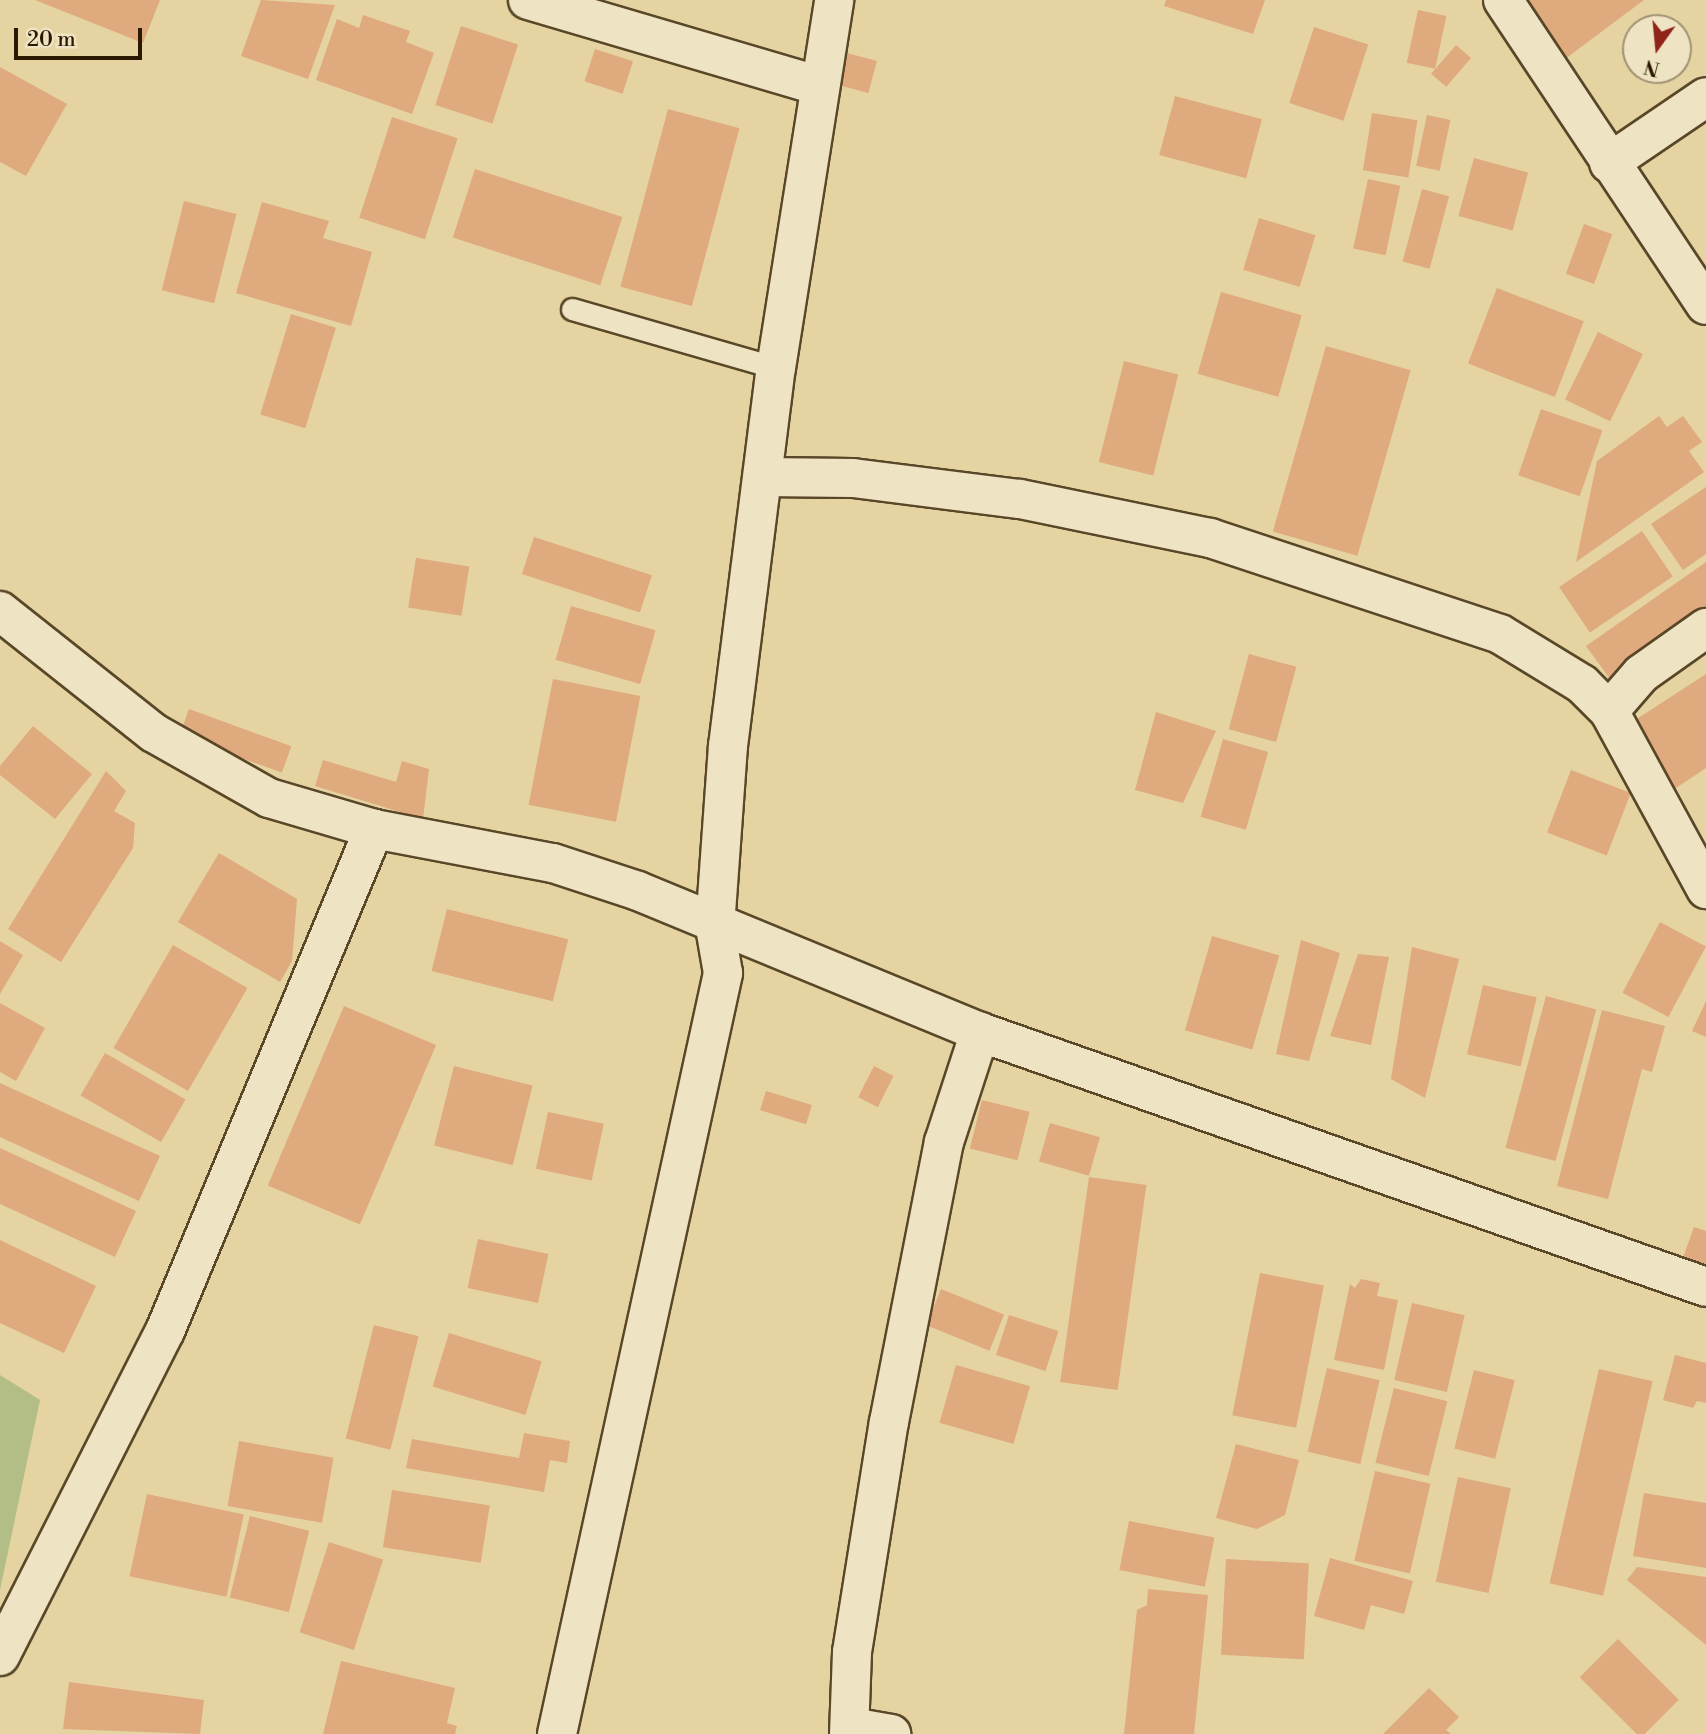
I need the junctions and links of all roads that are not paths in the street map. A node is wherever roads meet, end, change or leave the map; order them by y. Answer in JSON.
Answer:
{"nodes":[{"id":1,"x":528,"y":0,"type":"edge"},
{"id":2,"x":834,"y":0,"type":"edge"},
{"id":3,"x":1503,"y":0,"type":"edge"},
{"id":4,"x":820,"y":86,"type":"junction"},
{"id":5,"x":1706,"y":97,"type":"edge"},
{"id":6,"x":1609,"y":163,"type":"junction"},
{"id":7,"x":1706,"y":305,"type":"edge"},
{"id":8,"x":572,"y":309,"type":"dead end"},
{"id":9,"x":776,"y":368,"type":"junction"},
{"id":10,"x":763,"y":477,"type":"junction"},
{"id":11,"x":0,"y":611,"type":"edge"},
{"id":12,"x":1706,"y":628,"type":"edge"},
{"id":13,"x":1609,"y":711,"type":"junction"},
{"id":14,"x":374,"y":830,"type":"junction"},
{"id":15,"x":1706,"y":889,"type":"edge"},
{"id":16,"x":715,"y":927,"type":"junction"},
{"id":17,"x":980,"y":1032,"type":"junction"},
{"id":18,"x":1706,"y":1287,"type":"edge"},
{"id":19,"x":0,"y":1656,"type":"edge"},
{"id":20,"x":850,"y":1730,"type":"edge"},
{"id":21,"x":557,"y":1734,"type":"edge"},
{"id":22,"x":891,"y":1734,"type":"edge"}],
"edges":[{"from":1,"to":4,"type":"street"},
{"from":2,"to":4,"type":"street"},
{"from":3,"to":6,"type":"street"},
{"from":4,"to":9,"type":"street"},
{"from":5,"to":6,"type":"street"},
{"from":6,"to":7,"type":"street"},
{"from":8,"to":9,"type":"lane"},
{"from":9,"to":10,"type":"street"},
{"from":10,"to":13,"type":"street"},
{"from":10,"to":16,"type":"street"},
{"from":11,"to":14,"type":"street"},
{"from":12,"to":13,"type":"street"},
{"from":13,"to":15,"type":"street"},
{"from":14,"to":16,"type":"street"},
{"from":14,"to":19,"type":"street"},
{"from":16,"to":17,"type":"street"},
{"from":16,"to":21,"type":"street"},
{"from":17,"to":18,"type":"street"},
{"from":17,"to":20,"type":"street"},
{"from":20,"to":22,"type":"street"}]}
